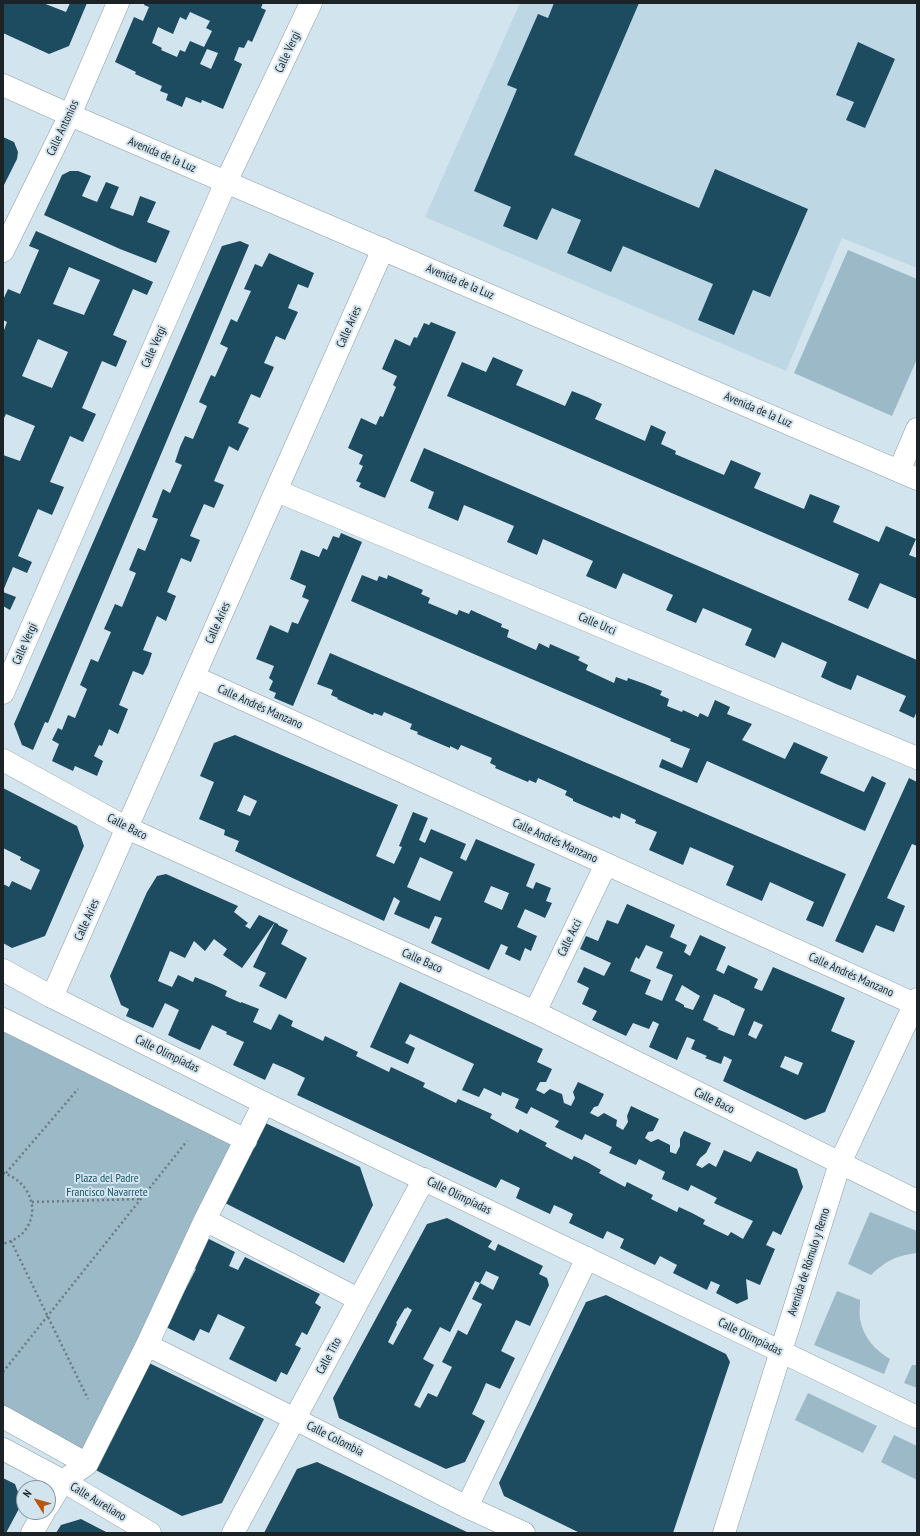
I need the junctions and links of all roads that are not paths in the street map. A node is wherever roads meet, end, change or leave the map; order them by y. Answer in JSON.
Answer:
{"nodes":[{"id":1,"x":118,"y":3,"type":"edge"},
{"id":2,"x":311,"y":3,"type":"edge"},
{"id":3,"x":3,"y":85,"type":"edge"},
{"id":4,"x":70,"y":115,"type":"junction"},
{"id":5,"x":226,"y":182,"type":"junction"},
{"id":6,"x":383,"y":249,"type":"junction"},
{"id":7,"x":3,"y":252,"type":"edge"},
{"id":8,"x":917,"y":429,"type":"edge"},
{"id":9,"x":908,"y":475,"type":"edge"},
{"id":10,"x":277,"y":491,"type":"junction"},
{"id":11,"x":194,"y":677,"type":"junction"},
{"id":12,"x":3,"y":693,"type":"edge"},
{"id":13,"x":917,"y":758,"type":"edge"},
{"id":14,"x":3,"y":760,"type":"edge"},
{"id":15,"x":128,"y":828,"type":"junction"},
{"id":16,"x":606,"y":864,"type":"junction"},
{"id":17,"x":3,"y":970,"type":"edge"},
{"id":18,"x":52,"y":997,"type":"junction"},
{"id":19,"x":916,"y":1003,"type":"edge"},
{"id":20,"x":535,"y":1012,"type":"junction"},
{"id":21,"x":3,"y":1018,"type":"edge"},
{"id":22,"x":264,"y":1103,"type":"junction"},
{"id":23,"x":246,"y":1140,"type":"junction"},
{"id":24,"x":840,"y":1163,"type":"junction"},
{"id":25,"x":424,"y":1179,"type":"junction"},
{"id":26,"x":917,"y":1201,"type":"edge"},
{"id":27,"x":205,"y":1220,"type":"junction"},
{"id":28,"x":587,"y":1258,"type":"junction"},
{"id":29,"x":358,"y":1299,"type":"junction"},
{"id":30,"x":147,"y":1345,"type":"junction"},
{"id":31,"x":780,"y":1352,"type":"junction"},
{"id":32,"x":3,"y":1417,"type":"edge"},
{"id":33,"x":917,"y":1417,"type":"edge"},
{"id":34,"x":295,"y":1419,"type":"junction"},
{"id":35,"x":3,"y":1449,"type":"edge"},
{"id":36,"x":87,"y":1464,"type":"junction"},
{"id":37,"x":63,"y":1481,"type":"junction"},
{"id":38,"x":56,"y":1493,"type":"edge"},
{"id":39,"x":466,"y":1507,"type":"junction"},
{"id":40,"x":39,"y":1520,"type":"edge"},
{"id":41,"x":32,"y":1533,"type":"edge"},
{"id":42,"x":150,"y":1533,"type":"edge"},
{"id":43,"x":233,"y":1533,"type":"edge"},
{"id":44,"x":524,"y":1533,"type":"edge"},
{"id":45,"x":724,"y":1533,"type":"edge"}],
"edges":[{"from":1,"to":4,"type":"street","name":"Calle Antonios"},
{"from":2,"to":5,"type":"street","name":"Calle Vergi"},
{"from":3,"to":4,"type":"street","name":"Avenida de la Luz"},
{"from":4,"to":5,"type":"street","name":"Avenida de la Luz"},
{"from":4,"to":7,"type":"street","name":"Calle Antonios"},
{"from":5,"to":6,"type":"street","name":"Avenida de la Luz"},
{"from":5,"to":12,"type":"street","name":"Calle Vergi"},
{"from":6,"to":9,"type":"street","name":"Avenida de la Luz"},
{"from":6,"to":10,"type":"street","name":"Calle Aries"},
{"from":8,"to":9,"type":"street"},
{"from":10,"to":11,"type":"street","name":"Calle Aries"},
{"from":10,"to":13,"type":"street","name":"Calle Urci"},
{"from":11,"to":15,"type":"street","name":"Calle Aries"},
{"from":11,"to":16,"type":"street","name":"Calle Andrés Manzano"},
{"from":14,"to":15,"type":"street","name":"Calle Baco"},
{"from":15,"to":18,"type":"street","name":"Calle Aries"},
{"from":15,"to":20,"type":"street","name":"Calle Baco"},
{"from":16,"to":19,"type":"street","name":"Calle Andrés Manzano"},
{"from":16,"to":20,"type":"street","name":"Calle Acci"},
{"from":17,"to":18,"type":"street","name":"Calle Olimpíadas"},
{"from":18,"to":22,"type":"street","name":"Calle Olimpíadas"},
{"from":19,"to":24,"type":"street","name":"Avenida de Rómulo y Remo"},
{"from":20,"to":24,"type":"street","name":"Calle Baco"},
{"from":21,"to":23,"type":"street"},
{"from":22,"to":23,"type":"street"},
{"from":22,"to":25,"type":"street","name":"Calle Olimpíadas"},
{"from":23,"to":27,"type":"street"},
{"from":24,"to":26,"type":"street","name":"Calle Baco"},
{"from":24,"to":31,"type":"street","name":"Avenida de Rómulo y Remo"},
{"from":25,"to":28,"type":"street","name":"Calle Olimpíadas"},
{"from":25,"to":29,"type":"street","name":"Calle Tito"},
{"from":27,"to":29,"type":"street"},
{"from":27,"to":30,"type":"street"},
{"from":28,"to":31,"type":"street","name":"Calle Olimpíadas"},
{"from":28,"to":39,"type":"street"},
{"from":29,"to":34,"type":"street","name":"Calle Tito"},
{"from":30,"to":34,"type":"street","name":"Calle Colombia"},
{"from":30,"to":36,"type":"street"},
{"from":31,"to":33,"type":"street","name":"Calle Olimpíadas"},
{"from":31,"to":45,"type":"street","name":"Avenida de Rómulo y Remo"},
{"from":32,"to":36,"type":"street"},
{"from":34,"to":39,"type":"street","name":"Calle Colombia"},
{"from":34,"to":43,"type":"street","name":"Calle Tito"},
{"from":35,"to":37,"type":"street","name":"Calle Aureliano"},
{"from":36,"to":37,"type":"street"},
{"from":37,"to":38,"type":"street"},
{"from":37,"to":42,"type":"street","name":"Calle Aureliano"},
{"from":39,"to":44,"type":"street","name":"Calle Colombia"},
{"from":40,"to":41,"type":"street"}]}
